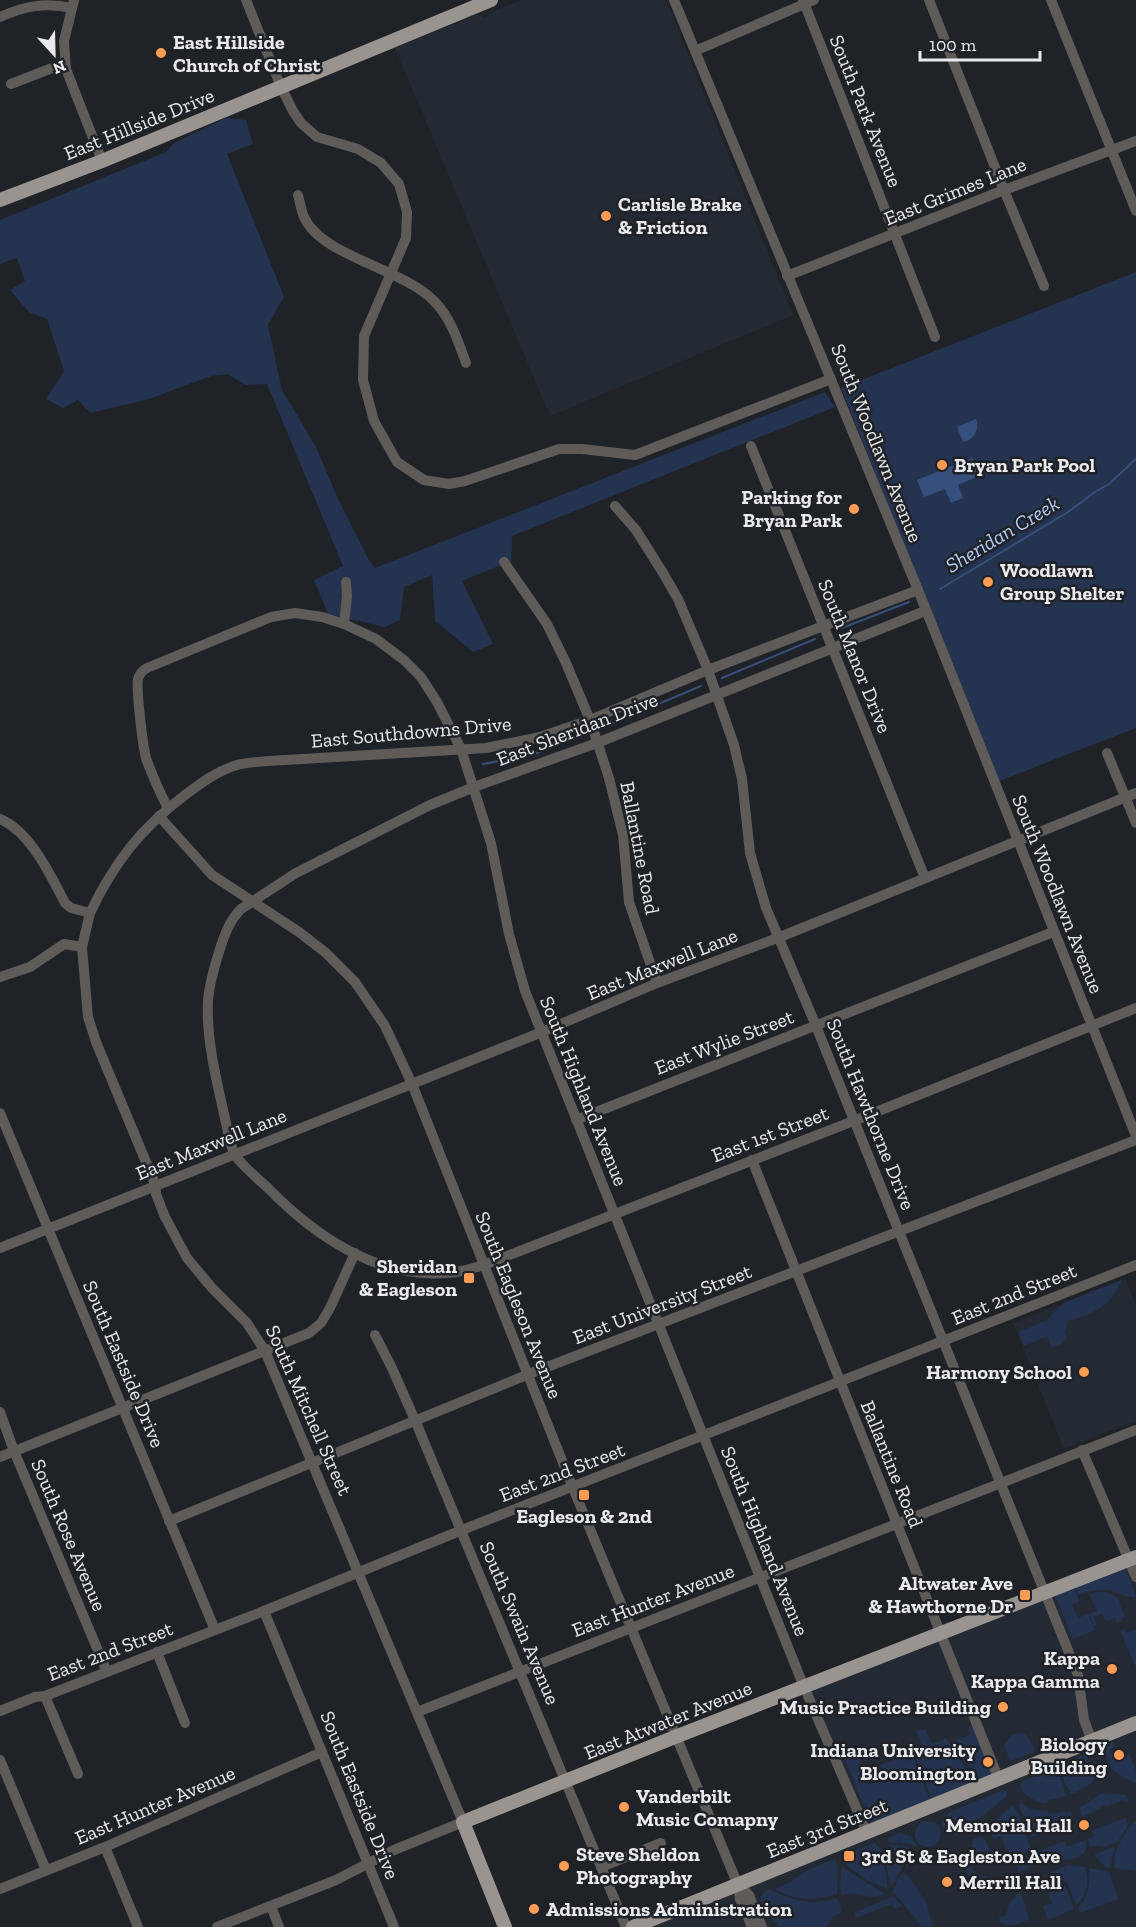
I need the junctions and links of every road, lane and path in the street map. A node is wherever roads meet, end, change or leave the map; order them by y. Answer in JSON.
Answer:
{"nodes":[{"id":1,"x":246,"y":0,"type":"edge"},
{"id":2,"x":491,"y":0,"type":"edge"},
{"id":3,"x":674,"y":0,"type":"edge"},
{"id":4,"x":929,"y":0,"type":"edge"},
{"id":5,"x":1051,"y":0,"type":"edge"},
{"id":6,"x":807,"y":1,"type":"edge"},
{"id":7,"x":73,"y":4,"type":"edge"},
{"id":8,"x":474,"y":4,"type":"edge"},
{"id":9,"x":0,"y":17,"type":"edge"},
{"id":10,"x":695,"y":51,"type":"junction"},
{"id":11,"x":65,"y":63,"type":"junction"},
{"id":12,"x":11,"y":84,"type":"dead end"},
{"id":13,"x":281,"y":87,"type":"junction"},
{"id":14,"x":1136,"y":141,"type":"edge"},
{"id":15,"x":1111,"y":151,"type":"junction"},
{"id":16,"x":102,"y":161,"type":"junction"},
{"id":17,"x":1004,"y":190,"type":"junction"},
{"id":18,"x":298,"y":195,"type":"dead end"},
{"id":19,"x":0,"y":200,"type":"edge"},
{"id":20,"x":1136,"y":211,"type":"edge"},
{"id":21,"x":896,"y":234,"type":"junction"},
{"id":22,"x":392,"y":273,"type":"junction"},
{"id":23,"x":787,"y":276,"type":"junction"},
{"id":24,"x":1044,"y":286,"type":"dead end"},
{"id":25,"x":935,"y":337,"type":"dead end"},
{"id":26,"x":466,"y":363,"type":"dead end"},
{"id":27,"x":831,"y":379,"type":"junction"},
{"id":28,"x":751,"y":446,"type":"dead end"},
{"id":29,"x":615,"y":506,"type":"dead end"},
{"id":30,"x":504,"y":562,"type":"dead end"},
{"id":31,"x":346,"y":582,"type":"dead end"},
{"id":32,"x":918,"y":590,"type":"junction"},
{"id":33,"x":925,"y":611,"type":"junction"},
{"id":34,"x":344,"y":624,"type":"junction"},
{"id":35,"x":824,"y":626,"type":"junction"},
{"id":36,"x":831,"y":648,"type":"junction"},
{"id":37,"x":708,"y":670,"type":"junction"},
{"id":38,"x":717,"y":695,"type":"junction"},
{"id":39,"x":590,"y":720,"type":"junction"},
{"id":40,"x":597,"y":743,"type":"junction"},
{"id":41,"x":461,"y":749,"type":"junction"},
{"id":42,"x":1107,"y":753,"type":"dead end"},
{"id":43,"x":474,"y":787,"type":"junction"},
{"id":44,"x":1131,"y":795,"type":"edge"},
{"id":45,"x":168,"y":808,"type":"junction"},
{"id":46,"x":159,"y":816,"type":"junction"},
{"id":47,"x":0,"y":819,"type":"edge"},
{"id":48,"x":1136,"y":823,"type":"edge"},
{"id":49,"x":1018,"y":840,"type":"junction"},
{"id":50,"x":926,"y":878,"type":"junction"},
{"id":51,"x":252,"y":901,"type":"junction"},
{"id":52,"x":90,"y":913,"type":"junction"},
{"id":53,"x":1053,"y":932,"type":"junction"},
{"id":54,"x":780,"y":937,"type":"junction"},
{"id":55,"x":82,"y":947,"type":"junction"},
{"id":56,"x":0,"y":977,"type":"edge"},
{"id":57,"x":657,"y":983,"type":"junction"},
{"id":58,"x":1136,"y":1008,"type":"edge"},
{"id":59,"x":816,"y":1025,"type":"junction"},
{"id":60,"x":1091,"y":1025,"type":"junction"},
{"id":61,"x":542,"y":1032,"type":"junction"},
{"id":62,"x":412,"y":1084,"type":"junction"},
{"id":63,"x":0,"y":1113,"type":"edge"},
{"id":64,"x":576,"y":1120,"type":"junction"},
{"id":65,"x":854,"y":1121,"type":"junction"},
{"id":66,"x":1136,"y":1138,"type":"edge"},
{"id":67,"x":234,"y":1154,"type":"junction"},
{"id":68,"x":752,"y":1160,"type":"junction"},
{"id":69,"x":156,"y":1186,"type":"junction"},
{"id":70,"x":613,"y":1213,"type":"junction"},
{"id":71,"x":47,"y":1229,"type":"junction"},
{"id":72,"x":899,"y":1231,"type":"junction"},
{"id":73,"x":0,"y":1248,"type":"edge"},
{"id":74,"x":355,"y":1253,"type":"junction"},
{"id":75,"x":484,"y":1265,"type":"junction"},
{"id":76,"x":1136,"y":1265,"type":"edge"},
{"id":77,"x":797,"y":1270,"type":"junction"},
{"id":78,"x":658,"y":1324,"type":"junction"},
{"id":79,"x":375,"y":1335,"type":"dead end"},
{"id":80,"x":944,"y":1341,"type":"junction"},
{"id":81,"x":265,"y":1351,"type":"junction"},
{"id":82,"x":528,"y":1375,"type":"junction"},
{"id":83,"x":840,"y":1382,"type":"junction"},
{"id":84,"x":123,"y":1408,"type":"junction"},
{"id":85,"x":0,"y":1412,"type":"edge"},
{"id":86,"x":416,"y":1420,"type":"junction"},
{"id":87,"x":1136,"y":1430,"type":"edge"},
{"id":88,"x":703,"y":1436,"type":"junction"},
{"id":89,"x":1082,"y":1450,"type":"junction"},
{"id":90,"x":14,"y":1451,"type":"junction"},
{"id":91,"x":0,"y":1457,"type":"edge"},
{"id":92,"x":313,"y":1461,"type":"junction"},
{"id":93,"x":1002,"y":1482,"type":"junction"},
{"id":94,"x":573,"y":1487,"type":"junction"},
{"id":95,"x":169,"y":1521,"type":"junction"},
{"id":96,"x":896,"y":1524,"type":"junction"},
{"id":97,"x":462,"y":1530,"type":"junction"},
{"id":98,"x":1133,"y":1559,"type":"edge"},
{"id":99,"x":359,"y":1572,"type":"junction"},
{"id":100,"x":1136,"y":1577,"type":"edge"},
{"id":101,"x":760,"y":1578,"type":"junction"},
{"id":102,"x":1045,"y":1593,"type":"junction"},
{"id":103,"x":264,"y":1611,"type":"junction"},
{"id":104,"x":630,"y":1628,"type":"junction"},
{"id":105,"x":215,"y":1630,"type":"junction"},
{"id":106,"x":941,"y":1634,"type":"junction"},
{"id":107,"x":157,"y":1652,"type":"junction"},
{"id":108,"x":521,"y":1671,"type":"junction"},
{"id":109,"x":107,"y":1672,"type":"junction"},
{"id":110,"x":805,"y":1687,"type":"junction"},
{"id":111,"x":45,"y":1696,"type":"junction"},
{"id":112,"x":0,"y":1711,"type":"edge"},
{"id":113,"x":417,"y":1712,"type":"junction"},
{"id":114,"x":185,"y":1723,"type":"dead end"},
{"id":115,"x":1136,"y":1723,"type":"edge"},
{"id":116,"x":675,"y":1737,"type":"junction"},
{"id":117,"x":1092,"y":1741,"type":"junction"},
{"id":118,"x":322,"y":1752,"type":"junction"},
{"id":119,"x":0,"y":1760,"type":"edge"},
{"id":120,"x":78,"y":1774,"type":"dead end"},
{"id":121,"x":999,"y":1779,"type":"junction"},
{"id":122,"x":566,"y":1781,"type":"junction"},
{"id":123,"x":464,"y":1822,"type":"junction"},
{"id":124,"x":867,"y":1833,"type":"junction"},
{"id":125,"x":661,"y":1843,"type":"dead end"},
{"id":126,"x":105,"y":1847,"type":"junction"},
{"id":127,"x":368,"y":1863,"type":"junction"},
{"id":128,"x":601,"y":1867,"type":"junction"},
{"id":129,"x":46,"y":1870,"type":"junction"},
{"id":130,"x":738,"y":1885,"type":"junction"},
{"id":131,"x":0,"y":1888,"type":"edge"},
{"id":132,"x":271,"y":1906,"type":"junction"},
{"id":133,"x":138,"y":1927,"type":"edge"},
{"id":134,"x":217,"y":1927,"type":"edge"},
{"id":135,"x":279,"y":1927,"type":"edge"},
{"id":136,"x":394,"y":1927,"type":"edge"},
{"id":137,"x":505,"y":1927,"type":"edge"},
{"id":138,"x":626,"y":1927,"type":"edge"},
{"id":139,"x":633,"y":1927,"type":"edge"},
{"id":140,"x":752,"y":1927,"type":"edge"},
{"id":141,"x":762,"y":1927,"type":"edge"}],
"edges":[{"from":1,"to":13,"type":"street"},
{"from":2,"to":8,"type":"main road","name":"East Hillside Drive"},
{"from":3,"to":10,"type":"street","name":"South Woodlawn Avenue"},
{"from":4,"to":17,"type":"street"},
{"from":5,"to":15,"type":"street"},
{"from":6,"to":10,"type":"street"},
{"from":6,"to":21,"type":"street","name":"South Park Avenue"},
{"from":7,"to":9,"type":"street"},
{"from":7,"to":11,"type":"street"},
{"from":8,"to":13,"type":"main road","name":"East Hillside Drive"},
{"from":10,"to":23,"type":"street","name":"South Woodlawn Avenue"},
{"from":11,"to":12,"type":"street"},
{"from":11,"to":16,"type":"street"},
{"from":13,"to":16,"type":"main road","name":"East Hillside Drive"},
{"from":13,"to":22,"type":"street"},
{"from":14,"to":15,"type":"street","name":"East Grimes Lane"},
{"from":15,"to":17,"type":"street","name":"East Grimes Lane"},
{"from":15,"to":20,"type":"street"},
{"from":16,"to":19,"type":"main road","name":"East Hillside Drive"},
{"from":17,"to":21,"type":"street","name":"East Grimes Lane"},
{"from":17,"to":24,"type":"street"},
{"from":18,"to":22,"type":"street"},
{"from":21,"to":23,"type":"street","name":"East Grimes Lane"},
{"from":21,"to":25,"type":"street","name":"South Park Avenue"},
{"from":22,"to":26,"type":"street"},
{"from":22,"to":27,"type":"street"},
{"from":23,"to":27,"type":"street","name":"South Woodlawn Avenue"},
{"from":27,"to":32,"type":"street","name":"South Woodlawn Avenue"},
{"from":28,"to":35,"type":"street","name":"South Manor Drive"},
{"from":29,"to":37,"type":"street","name":"South Hawthorne Drive"},
{"from":30,"to":39,"type":"street","name":"Ballantine Road"},
{"from":31,"to":34,"type":"street"},
{"from":32,"to":33,"type":"street","name":"South Woodlawn Avenue"},
{"from":32,"to":35,"type":"street","name":"East Southdowns Drive"},
{"from":33,"to":36,"type":"street","name":"East Sheridan Drive"},
{"from":33,"to":49,"type":"street","name":"South Woodlawn Avenue"},
{"from":34,"to":41,"type":"street","name":"South Highland Avenue"},
{"from":34,"to":45,"type":"street","name":"South Highland Avenue"},
{"from":35,"to":36,"type":"street","name":"South Manor Drive"},
{"from":35,"to":37,"type":"street","name":"East Southdowns Drive"},
{"from":36,"to":38,"type":"street","name":"East Sheridan Drive"},
{"from":36,"to":50,"type":"street","name":"South Manor Drive"},
{"from":37,"to":38,"type":"street","name":"South Hawthorne Drive"},
{"from":37,"to":39,"type":"street","name":"East Southdowns Drive"},
{"from":38,"to":40,"type":"street","name":"East Sheridan Drive"},
{"from":38,"to":54,"type":"street","name":"South Hawthorne Drive"},
{"from":39,"to":40,"type":"street","name":"Ballantine Road"},
{"from":39,"to":41,"type":"street","name":"East Southdowns Drive"},
{"from":40,"to":43,"type":"street","name":"East Sheridan Drive"},
{"from":40,"to":57,"type":"street","name":"Ballantine Road"},
{"from":41,"to":43,"type":"street","name":"South Highland Avenue"},
{"from":41,"to":45,"type":"street","name":"East Southdowns Drive"},
{"from":42,"to":44,"type":"street"},
{"from":43,"to":51,"type":"street","name":"East Sheridan Drive"},
{"from":43,"to":61,"type":"street","name":"South Highland Avenue"},
{"from":44,"to":48,"type":"street"},
{"from":44,"to":49,"type":"street","name":"East Maxwell Lane"},
{"from":45,"to":46,"type":"street","name":"East Southdowns Drive"},
{"from":46,"to":51,"type":"street","name":"South Eagleson Avenue"},
{"from":46,"to":52,"type":"street","name":"East Southdowns Drive"},
{"from":47,"to":52,"type":"street"},
{"from":49,"to":50,"type":"street","name":"East Maxwell Lane"},
{"from":49,"to":53,"type":"street","name":"South Woodlawn Avenue"},
{"from":50,"to":54,"type":"street","name":"East Maxwell Lane"},
{"from":51,"to":62,"type":"street","name":"South Eagleson Avenue"},
{"from":51,"to":67,"type":"street","name":"East Sheridan Drive"},
{"from":52,"to":55,"type":"street","name":"South Mitchell Street"},
{"from":53,"to":59,"type":"street","name":"East Wylie Street"},
{"from":53,"to":60,"type":"street","name":"South Woodlawn Avenue"},
{"from":54,"to":57,"type":"street","name":"East Maxwell Lane"},
{"from":54,"to":59,"type":"street","name":"South Hawthorne Drive"},
{"from":55,"to":56,"type":"street"},
{"from":55,"to":69,"type":"street","name":"South Mitchell Street"},
{"from":57,"to":61,"type":"street","name":"East Maxwell Lane"},
{"from":58,"to":60,"type":"street","name":"East 1st Street"},
{"from":59,"to":64,"type":"street","name":"East Wylie Street"},
{"from":59,"to":65,"type":"street","name":"South Hawthorne Drive"},
{"from":60,"to":65,"type":"street","name":"East 1st Street"},
{"from":60,"to":66,"type":"street","name":"South Woodlawn Avenue"},
{"from":61,"to":62,"type":"street","name":"East Maxwell Lane"},
{"from":61,"to":64,"type":"street","name":"South Highland Avenue"},
{"from":62,"to":67,"type":"street","name":"East Maxwell Lane"},
{"from":62,"to":75,"type":"street","name":"South Eagleson Avenue"},
{"from":63,"to":71,"type":"street","name":"South Eastside Drive"},
{"from":64,"to":70,"type":"street","name":"South Highland Avenue"},
{"from":65,"to":68,"type":"street","name":"East 1st Street"},
{"from":65,"to":72,"type":"street","name":"South Hawthorne Drive"},
{"from":66,"to":72,"type":"street","name":"East University Street"},
{"from":67,"to":69,"type":"street","name":"East Maxwell Lane"},
{"from":67,"to":74,"type":"street","name":"East 1st Street"},
{"from":68,"to":70,"type":"street","name":"East 1st Street"},
{"from":68,"to":77,"type":"street","name":"Ballantine Road"},
{"from":69,"to":71,"type":"street","name":"East Maxwell Lane"},
{"from":69,"to":81,"type":"street","name":"South Mitchell Street"},
{"from":70,"to":75,"type":"street","name":"East 1st Street"},
{"from":70,"to":78,"type":"street","name":"South Highland Avenue"},
{"from":71,"to":73,"type":"street","name":"East Maxwell Lane"},
{"from":71,"to":84,"type":"street","name":"South Eastside Drive"},
{"from":72,"to":77,"type":"street","name":"East University Street"},
{"from":72,"to":80,"type":"street","name":"South Hawthorne Drive"},
{"from":74,"to":75,"type":"street","name":"East 1st Street"},
{"from":74,"to":81,"type":"street"},
{"from":75,"to":82,"type":"street","name":"South Eagleson Avenue"},
{"from":76,"to":80,"type":"street","name":"East 2nd Street"},
{"from":77,"to":78,"type":"street","name":"East University Street"},
{"from":77,"to":83,"type":"street","name":"Ballantine Road"},
{"from":78,"to":82,"type":"street","name":"East University Street"},
{"from":78,"to":88,"type":"street","name":"South Highland Avenue"},
{"from":79,"to":86,"type":"street","name":"South Swain Avenue"},
{"from":80,"to":83,"type":"street","name":"East 2nd Street"},
{"from":80,"to":93,"type":"street","name":"South Hawthorne Drive"},
{"from":81,"to":84,"type":"street"},
{"from":81,"to":92,"type":"street","name":"South Mitchell Street"},
{"from":82,"to":86,"type":"street","name":"East University Street"},
{"from":82,"to":94,"type":"street","name":"South Eagleson Avenue"},
{"from":83,"to":88,"type":"street","name":"East 2nd Street"},
{"from":83,"to":96,"type":"street","name":"Ballantine Road"},
{"from":84,"to":90,"type":"street"},
{"from":84,"to":95,"type":"street","name":"South Eastside Drive"},
{"from":85,"to":90,"type":"street","name":"South Rose Avenue"},
{"from":86,"to":92,"type":"street","name":"East University Street"},
{"from":86,"to":97,"type":"street","name":"South Swain Avenue"},
{"from":87,"to":89,"type":"street","name":"East Hunter Avenue"},
{"from":88,"to":94,"type":"street","name":"East 2nd Street"},
{"from":88,"to":101,"type":"street","name":"South Highland Avenue"},
{"from":89,"to":93,"type":"street","name":"East Hunter Avenue"},
{"from":89,"to":98,"type":"street"},
{"from":90,"to":91,"type":"street"},
{"from":90,"to":109,"type":"street","name":"South Rose Avenue"},
{"from":92,"to":95,"type":"street","name":"East University Street"},
{"from":92,"to":99,"type":"street","name":"South Mitchell Street"},
{"from":93,"to":96,"type":"street","name":"East Hunter Avenue"},
{"from":93,"to":102,"type":"street","name":"South Hawthorne Drive"},
{"from":94,"to":97,"type":"street","name":"East 2nd Street"},
{"from":94,"to":104,"type":"street","name":"South Eagleson Avenue"},
{"from":95,"to":105,"type":"street","name":"South Eastside Drive"},
{"from":96,"to":101,"type":"street","name":"East Hunter Avenue"},
{"from":96,"to":106,"type":"street","name":"Ballantine Road"},
{"from":97,"to":99,"type":"street","name":"East 2nd Street"},
{"from":97,"to":108,"type":"street","name":"South Swain Avenue"},
{"from":98,"to":100,"type":"street"},
{"from":98,"to":102,"type":"main road","name":"East Atwater Avenue"},
{"from":99,"to":103,"type":"street","name":"East 2nd Street"},
{"from":99,"to":113,"type":"street","name":"South Mitchell Street"},
{"from":101,"to":104,"type":"street","name":"East Hunter Avenue"},
{"from":101,"to":110,"type":"street","name":"South Highland Avenue"},
{"from":102,"to":106,"type":"main road","name":"East Atwater Avenue"},
{"from":102,"to":117,"type":"street","name":"South Hawthorne Drive"},
{"from":103,"to":105,"type":"street","name":"East 2nd Street"},
{"from":103,"to":118,"type":"street","name":"South Eastside Drive"},
{"from":104,"to":108,"type":"street","name":"East Hunter Avenue"},
{"from":104,"to":116,"type":"street","name":"South Eagleson Avenue"},
{"from":105,"to":107,"type":"street","name":"East 2nd Street"},
{"from":106,"to":110,"type":"main road","name":"East Atwater Avenue"},
{"from":106,"to":121,"type":"street","name":"Ballantine Road"},
{"from":107,"to":109,"type":"street","name":"East 2nd Street"},
{"from":107,"to":114,"type":"street"},
{"from":108,"to":113,"type":"street","name":"East Hunter Avenue"},
{"from":108,"to":122,"type":"street","name":"South Swain Avenue"},
{"from":109,"to":111,"type":"street","name":"East 2nd Street"},
{"from":110,"to":116,"type":"main road","name":"East Atwater Avenue"},
{"from":110,"to":124,"type":"street","name":"South Highland Avenue"},
{"from":111,"to":112,"type":"street","name":"East 2nd Street"},
{"from":111,"to":120,"type":"street"},
{"from":113,"to":123,"type":"street","name":"South Mitchell Street"},
{"from":115,"to":117,"type":"main road","name":"East 3rd Street"},
{"from":116,"to":122,"type":"main road","name":"East Atwater Avenue"},
{"from":116,"to":130,"type":"street","name":"South Eagleson Avenue"},
{"from":117,"to":121,"type":"main road","name":"East 3rd Street"},
{"from":118,"to":126,"type":"street","name":"East Hunter Avenue"},
{"from":118,"to":127,"type":"street","name":"South Eastside Drive"},
{"from":119,"to":129,"type":"street"},
{"from":121,"to":124,"type":"main road","name":"East 3rd Street"},
{"from":122,"to":123,"type":"main road","name":"East Atwater Avenue"},
{"from":122,"to":128,"type":"street","name":"South Swain Avenue"},
{"from":123,"to":127,"type":"street","name":"East Atwater Avenue"},
{"from":123,"to":137,"type":"main road","name":"South Mitchell Street"},
{"from":124,"to":130,"type":"main road","name":"East 3rd Street"},
{"from":125,"to":128,"type":"street"},
{"from":126,"to":129,"type":"street","name":"East Hunter Avenue"},
{"from":126,"to":133,"type":"street"},
{"from":127,"to":132,"type":"street","name":"East Atwater Avenue"},
{"from":127,"to":136,"type":"street","name":"South Eastside Drive"},
{"from":128,"to":138,"type":"street","name":"South Swain Avenue"},
{"from":129,"to":131,"type":"street","name":"East Hunter Avenue"},
{"from":130,"to":139,"type":"main road","name":"East 3rd Street"},
{"from":130,"to":140,"type":"street","name":"South Eagleson Avenue"},
{"from":130,"to":141,"type":"street","name":"South Eagleson Avenue"},
{"from":132,"to":134,"type":"street","name":"East Atwater Avenue"},
{"from":132,"to":135,"type":"street"}]}
